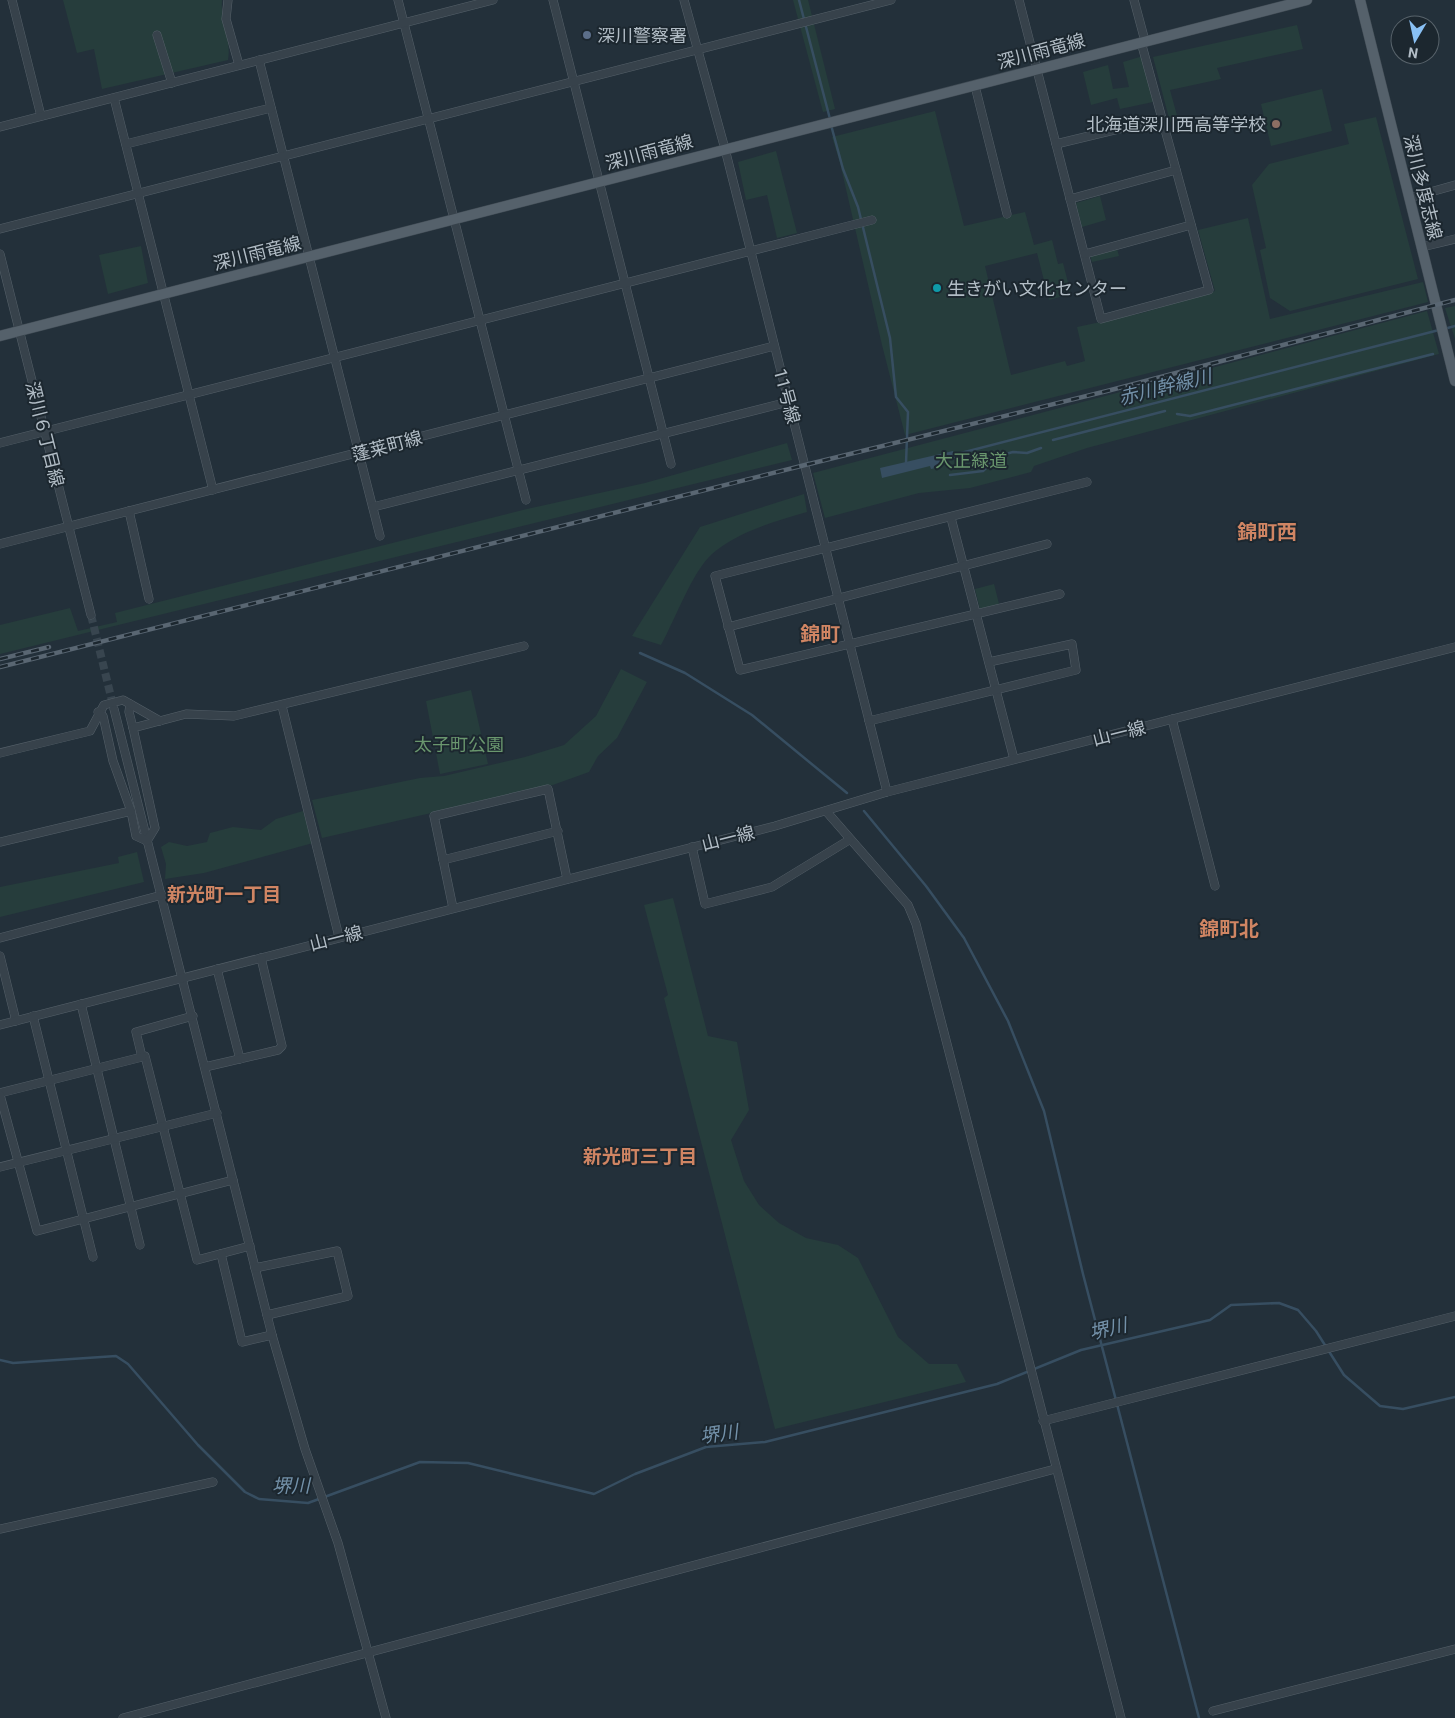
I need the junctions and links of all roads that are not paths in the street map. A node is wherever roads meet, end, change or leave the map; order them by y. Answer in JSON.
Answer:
{"nodes":[{"id":1,"x":12,"y":0,"type":"edge"},
{"id":2,"x":228,"y":0,"type":"edge"},
{"id":3,"x":398,"y":0,"type":"edge"},
{"id":4,"x":493,"y":0,"type":"edge"},
{"id":5,"x":553,"y":0,"type":"edge"},
{"id":6,"x":684,"y":0,"type":"edge"},
{"id":7,"x":888,"y":0,"type":"edge"},
{"id":8,"x":1019,"y":0,"type":"edge"},
{"id":9,"x":1134,"y":0,"type":"edge"},
{"id":10,"x":1307,"y":0,"type":"edge"},
{"id":11,"x":1360,"y":0,"type":"edge"},
{"id":12,"x":404,"y":23,"type":"junction"},
{"id":13,"x":157,"y":35,"type":"dead end"},
{"id":14,"x":1143,"y":42,"type":"junction"},
{"id":15,"x":697,"y":49,"type":"junction"},
{"id":16,"x":259,"y":60,"type":"junction"},
{"id":17,"x":239,"y":65,"type":"junction"},
{"id":18,"x":1036,"y":69,"type":"junction"},
{"id":19,"x":573,"y":81,"type":"junction"},
{"id":20,"x":172,"y":83,"type":"junction"},
{"id":21,"x":975,"y":86,"type":"junction"},
{"id":22,"x":114,"y":98,"type":"junction"},
{"id":23,"x":271,"y":108,"type":"junction"},
{"id":24,"x":41,"y":116,"type":"junction"},
{"id":25,"x":428,"y":118,"type":"junction"},
{"id":26,"x":1160,"y":118,"type":"junction"},
{"id":27,"x":0,"y":127,"type":"edge"},
{"id":28,"x":126,"y":144,"type":"junction"},
{"id":29,"x":1056,"y":144,"type":"junction"},
{"id":30,"x":725,"y":149,"type":"junction"},
{"id":31,"x":284,"y":156,"type":"junction"},
{"id":32,"x":1176,"y":170,"type":"junction"},
{"id":33,"x":599,"y":182,"type":"junction"},
{"id":34,"x":1455,"y":185,"type":"edge"},
{"id":35,"x":138,"y":193,"type":"junction"},
{"id":36,"x":1070,"y":198,"type":"junction"},
{"id":37,"x":1410,"y":198,"type":"junction"},
{"id":38,"x":1007,"y":214,"type":"dead end"},
{"id":39,"x":454,"y":219,"type":"junction"},
{"id":40,"x":872,"y":220,"type":"dead end"},
{"id":41,"x":1191,"y":225,"type":"junction"},
{"id":42,"x":0,"y":229,"type":"edge"},
{"id":43,"x":1455,"y":239,"type":"edge"},
{"id":44,"x":1422,"y":247,"type":"junction"},
{"id":45,"x":750,"y":251,"type":"junction"},
{"id":46,"x":0,"y":254,"type":"edge"},
{"id":47,"x":1084,"y":254,"type":"junction"},
{"id":48,"x":309,"y":257,"type":"junction"},
{"id":49,"x":624,"y":284,"type":"junction"},
{"id":50,"x":164,"y":294,"type":"junction"},
{"id":51,"x":480,"y":320,"type":"junction"},
{"id":52,"x":20,"y":331,"type":"junction"},
{"id":53,"x":0,"y":336,"type":"edge"},
{"id":54,"x":774,"y":346,"type":"junction"},
{"id":55,"x":336,"y":358,"type":"junction"},
{"id":56,"x":648,"y":378,"type":"junction"},
{"id":57,"x":1455,"y":381,"type":"edge"},
{"id":58,"x":191,"y":394,"type":"junction"},
{"id":59,"x":788,"y":402,"type":"junction"},
{"id":60,"x":503,"y":415,"type":"junction"},
{"id":61,"x":45,"y":432,"type":"junction"},
{"id":62,"x":663,"y":433,"type":"junction"},
{"id":63,"x":0,"y":443,"type":"edge"},
{"id":64,"x":359,"y":453,"type":"junction"},
{"id":65,"x":670,"y":464,"type":"dead end"},
{"id":66,"x":518,"y":471,"type":"junction"},
{"id":67,"x":1087,"y":482,"type":"dead end"},
{"id":68,"x":213,"y":490,"type":"junction"},
{"id":69,"x":526,"y":500,"type":"dead end"},
{"id":70,"x":373,"y":507,"type":"junction"},
{"id":71,"x":129,"y":512,"type":"junction"},
{"id":72,"x":951,"y":518,"type":"junction"},
{"id":73,"x":68,"y":526,"type":"junction"},
{"id":74,"x":380,"y":536,"type":"dead end"},
{"id":75,"x":0,"y":544,"type":"edge"},
{"id":76,"x":1047,"y":544,"type":"dead end"},
{"id":77,"x":826,"y":549,"type":"junction"},
{"id":78,"x":965,"y":566,"type":"junction"},
{"id":79,"x":1060,"y":594,"type":"dead end"},
{"id":80,"x":838,"y":597,"type":"junction"},
{"id":81,"x":149,"y":598,"type":"dead end"},
{"id":82,"x":976,"y":614,"type":"junction"},
{"id":83,"x":91,"y":615,"type":"tunnel mouth"},
{"id":84,"x":728,"y":627,"type":"junction"},
{"id":85,"x":850,"y":644,"type":"junction"},
{"id":86,"x":524,"y":646,"type":"dead end"},
{"id":87,"x":1455,"y":647,"type":"edge"},
{"id":88,"x":989,"y":662,"type":"junction"},
{"id":89,"x":996,"y":689,"type":"junction"},
{"id":90,"x":130,"y":704,"type":"junction"},
{"id":91,"x":282,"y":706,"type":"junction"},
{"id":92,"x":114,"y":709,"type":"tunnel mouth"},
{"id":93,"x":98,"y":712,"type":"junction"},
{"id":94,"x":1172,"y":719,"type":"junction"},
{"id":95,"x":160,"y":721,"type":"junction"},
{"id":96,"x":869,"y":721,"type":"junction"},
{"id":97,"x":133,"y":728,"type":"junction"},
{"id":98,"x":0,"y":753,"type":"edge"},
{"id":99,"x":1014,"y":759,"type":"junction"},
{"id":100,"x":887,"y":792,"type":"junction"},
{"id":101,"x":131,"y":811,"type":"junction"},
{"id":102,"x":826,"y":811,"type":"junction"},
{"id":103,"x":558,"y":831,"type":"junction"},
{"id":104,"x":849,"y":840,"type":"junction"},
{"id":105,"x":147,"y":841,"type":"junction"},
{"id":106,"x":0,"y":842,"type":"edge"},
{"id":107,"x":692,"y":847,"type":"junction"},
{"id":108,"x":443,"y":860,"type":"junction"},
{"id":109,"x":567,"y":880,"type":"junction"},
{"id":110,"x":1215,"y":886,"type":"dead end"},
{"id":111,"x":162,"y":895,"type":"junction"},
{"id":112,"x":453,"y":908,"type":"junction"},
{"id":113,"x":339,"y":937,"type":"junction"},
{"id":114,"x":0,"y":938,"type":"edge"},
{"id":115,"x":0,"y":956,"type":"edge"},
{"id":116,"x":261,"y":958,"type":"junction"},
{"id":117,"x":217,"y":969,"type":"junction"},
{"id":118,"x":183,"y":977,"type":"junction"},
{"id":119,"x":81,"y":1004,"type":"junction"},
{"id":120,"x":33,"y":1016,"type":"junction"},
{"id":121,"x":193,"y":1016,"type":"junction"},
{"id":122,"x":16,"y":1020,"type":"junction"},
{"id":123,"x":0,"y":1024,"type":"edge"},
{"id":124,"x":142,"y":1057,"type":"junction"},
{"id":125,"x":240,"y":1059,"type":"junction"},
{"id":126,"x":205,"y":1067,"type":"junction"},
{"id":127,"x":97,"y":1068,"type":"junction"},
{"id":128,"x":49,"y":1081,"type":"junction"},
{"id":129,"x":0,"y":1094,"type":"edge"},
{"id":130,"x":217,"y":1113,"type":"junction"},
{"id":131,"x":163,"y":1126,"type":"junction"},
{"id":132,"x":114,"y":1138,"type":"junction"},
{"id":133,"x":66,"y":1150,"type":"junction"},
{"id":134,"x":19,"y":1162,"type":"junction"},
{"id":135,"x":0,"y":1167,"type":"edge"},
{"id":136,"x":233,"y":1180,"type":"junction"},
{"id":137,"x":181,"y":1194,"type":"junction"},
{"id":138,"x":131,"y":1206,"type":"junction"},
{"id":139,"x":83,"y":1218,"type":"junction"},
{"id":140,"x":140,"y":1245,"type":"dead end"},
{"id":141,"x":250,"y":1246,"type":"junction"},
{"id":142,"x":221,"y":1254,"type":"junction"},
{"id":143,"x":93,"y":1257,"type":"dead end"},
{"id":144,"x":255,"y":1268,"type":"junction"},
{"id":145,"x":267,"y":1315,"type":"junction"},
{"id":146,"x":1455,"y":1316,"type":"edge"},
{"id":147,"x":272,"y":1335,"type":"junction"},
{"id":148,"x":1043,"y":1421,"type":"junction"},
{"id":149,"x":1055,"y":1469,"type":"junction"},
{"id":150,"x":213,"y":1482,"type":"dead end"},
{"id":151,"x":0,"y":1529,"type":"edge"},
{"id":152,"x":1455,"y":1650,"type":"edge"},
{"id":153,"x":369,"y":1652,"type":"junction"},
{"id":154,"x":1214,"y":1711,"type":"dead end"},
{"id":155,"x":123,"y":1718,"type":"edge"},
{"id":156,"x":386,"y":1718,"type":"edge"},
{"id":157,"x":1121,"y":1718,"type":"edge"}],
"edges":[{"from":1,"to":24,"type":"street"},
{"from":2,"to":17,"type":"street"},
{"from":3,"to":12,"type":"street"},
{"from":4,"to":12,"type":"street"},
{"from":5,"to":19,"type":"street"},
{"from":6,"to":15,"type":"street","name":"11号線"},
{"from":7,"to":15,"type":"street"},
{"from":8,"to":18,"type":"street"},
{"from":9,"to":14,"type":"street"},
{"from":10,"to":14,"type":"main road","name":"深川雨竜線"},
{"from":11,"to":37,"type":"main road","name":"深川多度志線"},
{"from":12,"to":16,"type":"street"},
{"from":12,"to":25,"type":"street"},
{"from":13,"to":20,"type":"street"},
{"from":14,"to":18,"type":"main road","name":"深川雨竜線"},
{"from":14,"to":26,"type":"street"},
{"from":15,"to":19,"type":"street"},
{"from":15,"to":30,"type":"street","name":"11号線"},
{"from":16,"to":17,"type":"street"},
{"from":16,"to":23,"type":"street"},
{"from":17,"to":20,"type":"street"},
{"from":18,"to":21,"type":"main road","name":"深川雨竜線"},
{"from":18,"to":29,"type":"street"},
{"from":19,"to":25,"type":"street"},
{"from":19,"to":33,"type":"street"},
{"from":20,"to":22,"type":"street"},
{"from":21,"to":30,"type":"main road","name":"深川雨竜線"},
{"from":21,"to":38,"type":"street"},
{"from":22,"to":24,"type":"street"},
{"from":22,"to":28,"type":"street"},
{"from":23,"to":28,"type":"street"},
{"from":23,"to":31,"type":"street"},
{"from":24,"to":27,"type":"street"},
{"from":25,"to":31,"type":"street"},
{"from":25,"to":39,"type":"street"},
{"from":26,"to":29,"type":"street"},
{"from":26,"to":32,"type":"street"},
{"from":28,"to":35,"type":"street"},
{"from":29,"to":36,"type":"street"},
{"from":30,"to":33,"type":"main road","name":"深川雨竜線"},
{"from":30,"to":45,"type":"street","name":"11号線"},
{"from":31,"to":35,"type":"street"},
{"from":31,"to":48,"type":"street"},
{"from":32,"to":36,"type":"street"},
{"from":32,"to":41,"type":"street"},
{"from":33,"to":39,"type":"main road","name":"深川雨竜線"},
{"from":33,"to":49,"type":"street"},
{"from":34,"to":37,"type":"street"},
{"from":35,"to":42,"type":"street"},
{"from":35,"to":50,"type":"street"},
{"from":36,"to":47,"type":"street"},
{"from":37,"to":44,"type":"main road","name":"深川多度志線"},
{"from":39,"to":48,"type":"main road","name":"深川雨竜線"},
{"from":39,"to":51,"type":"street"},
{"from":40,"to":45,"type":"street"},
{"from":41,"to":47,"type":"street"},
{"from":41,"to":47,"type":"street"},
{"from":43,"to":44,"type":"street"},
{"from":44,"to":57,"type":"main road","name":"深川多度志線"},
{"from":45,"to":49,"type":"street"},
{"from":45,"to":54,"type":"street","name":"11号線"},
{"from":46,"to":52,"type":"street","name":"深川６丁目線"},
{"from":48,"to":50,"type":"main road","name":"深川雨竜線"},
{"from":48,"to":55,"type":"street"},
{"from":49,"to":51,"type":"street"},
{"from":49,"to":56,"type":"street"},
{"from":50,"to":52,"type":"main road","name":"深川雨竜線"},
{"from":50,"to":58,"type":"street"},
{"from":51,"to":55,"type":"street"},
{"from":51,"to":60,"type":"street"},
{"from":52,"to":53,"type":"main road","name":"深川雨竜線"},
{"from":52,"to":61,"type":"street","name":"深川６丁目線"},
{"from":54,"to":56,"type":"street","name":"蓬莱町線"},
{"from":54,"to":59,"type":"street","name":"11号線"},
{"from":55,"to":58,"type":"street"},
{"from":55,"to":64,"type":"street"},
{"from":56,"to":60,"type":"street","name":"蓬莱町線"},
{"from":56,"to":62,"type":"street"},
{"from":58,"to":61,"type":"street"},
{"from":58,"to":68,"type":"street"},
{"from":59,"to":62,"type":"street"},
{"from":59,"to":77,"type":"street","name":"11号線"},
{"from":60,"to":64,"type":"street","name":"蓬莱町線"},
{"from":60,"to":66,"type":"street"},
{"from":61,"to":63,"type":"street"},
{"from":61,"to":73,"type":"street","name":"深川６丁目線"},
{"from":62,"to":65,"type":"street"},
{"from":62,"to":66,"type":"street"},
{"from":64,"to":68,"type":"street","name":"蓬莱町線"},
{"from":64,"to":70,"type":"street"},
{"from":66,"to":69,"type":"street"},
{"from":66,"to":70,"type":"street"},
{"from":67,"to":72,"type":"street"},
{"from":68,"to":71,"type":"street","name":"蓬莱町線"},
{"from":70,"to":74,"type":"street"},
{"from":71,"to":73,"type":"street","name":"蓬莱町線"},
{"from":71,"to":81,"type":"street"},
{"from":72,"to":77,"type":"street"},
{"from":72,"to":78,"type":"street"},
{"from":73,"to":75,"type":"street","name":"蓬莱町線"},
{"from":73,"to":83,"type":"street","name":"深川６丁目線"},
{"from":76,"to":78,"type":"street"},
{"from":77,"to":80,"type":"street","name":"11号線"},
{"from":77,"to":84,"type":"street"},
{"from":78,"to":80,"type":"street"},
{"from":78,"to":82,"type":"street"},
{"from":79,"to":82,"type":"street"},
{"from":80,"to":84,"type":"street"},
{"from":80,"to":85,"type":"street","name":"11号線"},
{"from":82,"to":85,"type":"street"},
{"from":82,"to":88,"type":"street"},
{"from":84,"to":85,"type":"street"},
{"from":85,"to":96,"type":"street","name":"11号線"},
{"from":86,"to":91,"type":"street"},
{"from":87,"to":94,"type":"street","name":"山一線"},
{"from":88,"to":89,"type":"street"},
{"from":88,"to":89,"type":"street"},
{"from":89,"to":96,"type":"street"},
{"from":89,"to":99,"type":"street"},
{"from":90,"to":93,"type":"street"},
{"from":90,"to":95,"type":"street"},
{"from":90,"to":97,"type":"street"},
{"from":91,"to":95,"type":"street"},
{"from":91,"to":113,"type":"street"},
{"from":92,"to":105,"type":"street"},
{"from":93,"to":98,"type":"street"},
{"from":93,"to":101,"type":"street"},
{"from":94,"to":99,"type":"street","name":"山一線"},
{"from":94,"to":110,"type":"street"},
{"from":95,"to":97,"type":"street"},
{"from":96,"to":100,"type":"street","name":"11号線"},
{"from":97,"to":105,"type":"street"},
{"from":99,"to":100,"type":"street","name":"山一線"},
{"from":100,"to":102,"type":"street","name":"山一線"},
{"from":101,"to":105,"type":"street"},
{"from":101,"to":106,"type":"street"},
{"from":102,"to":104,"type":"street"},
{"from":102,"to":107,"type":"street","name":"山一線"},
{"from":103,"to":108,"type":"street"},
{"from":103,"to":108,"type":"street"},
{"from":103,"to":109,"type":"street"},
{"from":104,"to":107,"type":"street"},
{"from":104,"to":148,"type":"street"},
{"from":105,"to":111,"type":"street"},
{"from":107,"to":109,"type":"street","name":"山一線"},
{"from":108,"to":112,"type":"street"},
{"from":109,"to":112,"type":"street","name":"山一線"},
{"from":111,"to":114,"type":"street"},
{"from":111,"to":118,"type":"street"},
{"from":112,"to":113,"type":"street","name":"山一線"},
{"from":113,"to":116,"type":"street","name":"山一線"},
{"from":115,"to":122,"type":"street"},
{"from":116,"to":117,"type":"street","name":"山一線"},
{"from":116,"to":125,"type":"street"},
{"from":117,"to":118,"type":"street","name":"山一線"},
{"from":117,"to":125,"type":"street"},
{"from":118,"to":119,"type":"street","name":"山一線"},
{"from":118,"to":121,"type":"street"},
{"from":119,"to":120,"type":"street","name":"山一線"},
{"from":119,"to":127,"type":"street"},
{"from":120,"to":122,"type":"street","name":"山一線"},
{"from":120,"to":128,"type":"street"},
{"from":121,"to":124,"type":"street"},
{"from":121,"to":126,"type":"street"},
{"from":122,"to":123,"type":"street","name":"山一線"},
{"from":124,"to":127,"type":"street"},
{"from":124,"to":131,"type":"street"},
{"from":125,"to":126,"type":"street"},
{"from":126,"to":130,"type":"street"},
{"from":127,"to":128,"type":"street"},
{"from":127,"to":132,"type":"street"},
{"from":128,"to":129,"type":"street"},
{"from":128,"to":133,"type":"street"},
{"from":129,"to":134,"type":"street"},
{"from":130,"to":131,"type":"street"},
{"from":130,"to":136,"type":"street"},
{"from":131,"to":132,"type":"street"},
{"from":131,"to":137,"type":"street"},
{"from":132,"to":133,"type":"street"},
{"from":132,"to":138,"type":"street"},
{"from":133,"to":134,"type":"street"},
{"from":133,"to":139,"type":"street"},
{"from":134,"to":135,"type":"street"},
{"from":134,"to":139,"type":"street"},
{"from":136,"to":137,"type":"street"},
{"from":136,"to":141,"type":"street"},
{"from":137,"to":138,"type":"street"},
{"from":137,"to":142,"type":"street"},
{"from":138,"to":139,"type":"street"},
{"from":138,"to":140,"type":"street"},
{"from":139,"to":143,"type":"street"},
{"from":141,"to":142,"type":"street"},
{"from":141,"to":144,"type":"street"},
{"from":142,"to":147,"type":"street"},
{"from":144,"to":145,"type":"street"},
{"from":144,"to":145,"type":"street"},
{"from":145,"to":147,"type":"street"},
{"from":146,"to":148,"type":"street"},
{"from":147,"to":153,"type":"street"},
{"from":148,"to":149,"type":"street"},
{"from":149,"to":153,"type":"street"},
{"from":149,"to":157,"type":"street"},
{"from":150,"to":151,"type":"street"},
{"from":152,"to":154,"type":"street"},
{"from":153,"to":155,"type":"street"},
{"from":153,"to":156,"type":"street"}]}
